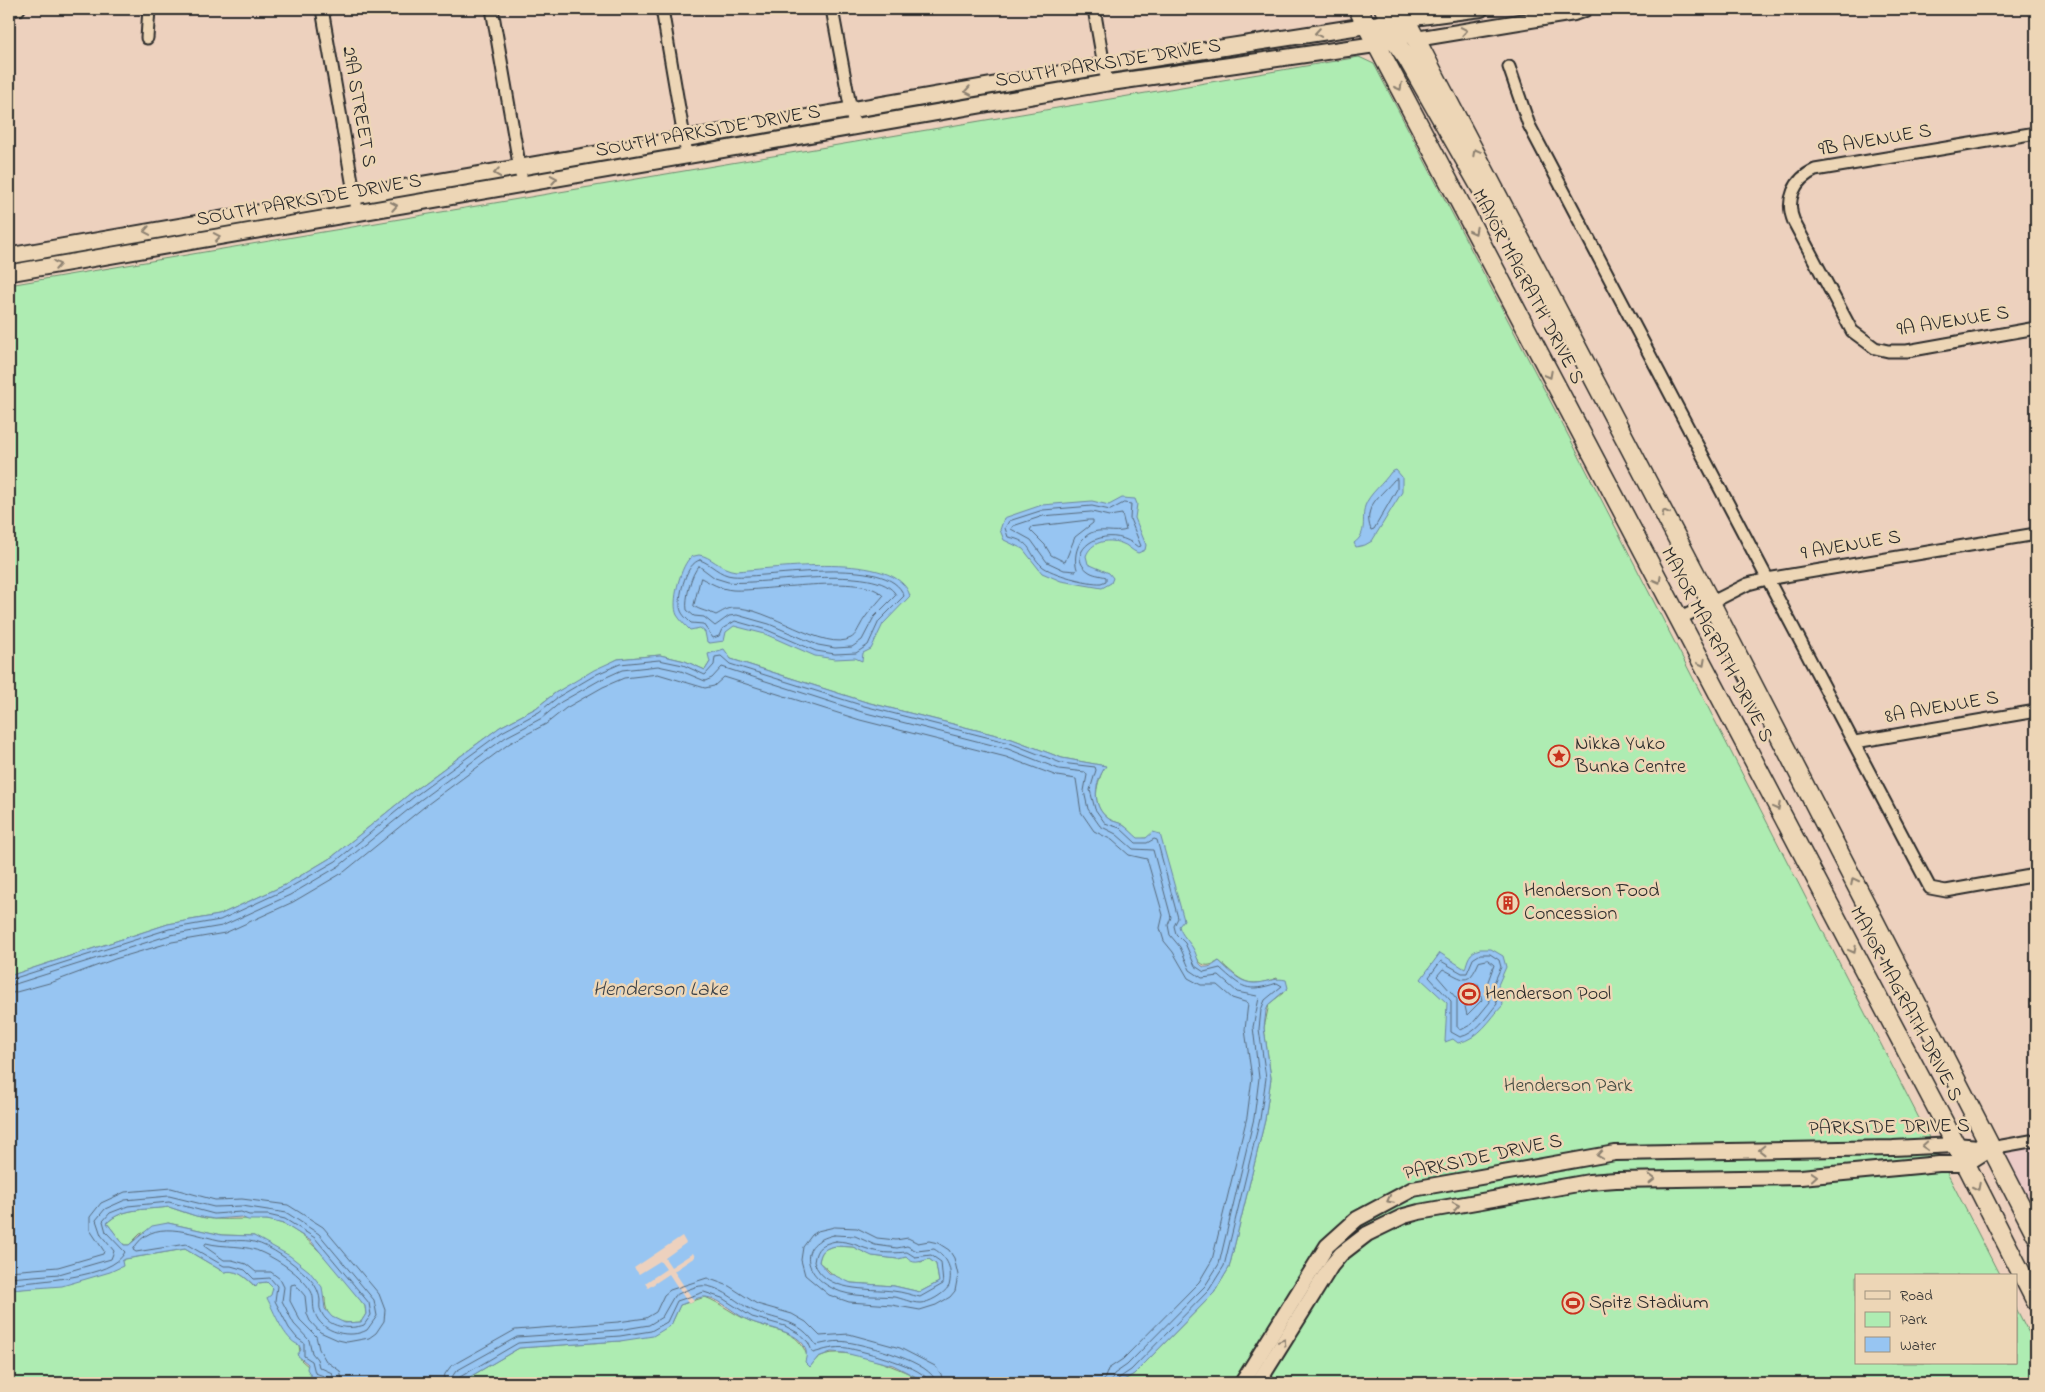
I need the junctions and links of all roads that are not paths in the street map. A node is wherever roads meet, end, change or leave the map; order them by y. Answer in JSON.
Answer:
{"nodes":[{"id":1,"x":19,"y":9,"type":"edge"},
{"id":2,"x":149,"y":9,"type":"edge"},
{"id":3,"x":322,"y":9,"type":"edge"},
{"id":4,"x":492,"y":9,"type":"edge"},
{"id":5,"x":662,"y":9,"type":"edge"},
{"id":6,"x":832,"y":9,"type":"edge"},
{"id":7,"x":1094,"y":9,"type":"edge"},
{"id":8,"x":1358,"y":9,"type":"edge"},
{"id":9,"x":1481,"y":9,"type":"edge"},
{"id":10,"x":1584,"y":9,"type":"edge"},
{"id":11,"x":9,"y":10,"type":"edge"},
{"id":12,"x":1396,"y":15,"type":"edge"},
{"id":13,"x":1366,"y":25,"type":"junction"},
{"id":14,"x":147,"y":38,"type":"dead end"},
{"id":15,"x":1416,"y":38,"type":"junction"},
{"id":16,"x":1395,"y":41,"type":"junction"},
{"id":17,"x":1376,"y":44,"type":"junction"},
{"id":18,"x":1104,"y":66,"type":"junction"},
{"id":19,"x":1509,"y":67,"type":"dead end"},
{"id":20,"x":1107,"y":83,"type":"junction"},
{"id":21,"x":852,"y":119,"type":"junction"},
{"id":22,"x":2036,"y":133,"type":"edge"},
{"id":23,"x":684,"y":139,"type":"junction"},
{"id":24,"x":687,"y":155,"type":"junction"},
{"id":25,"x":520,"y":169,"type":"junction"},
{"id":26,"x":523,"y":184,"type":"junction"},
{"id":27,"x":355,"y":195,"type":"junction"},
{"id":28,"x":358,"y":212,"type":"junction"},
{"id":29,"x":9,"y":256,"type":"edge"},
{"id":30,"x":1532,"y":260,"type":"junction"},
{"id":31,"x":9,"y":273,"type":"edge"},
{"id":32,"x":1824,"y":278,"type":"joint"},
{"id":33,"x":2036,"y":328,"type":"edge"},
{"id":34,"x":2036,"y":534,"type":"edge"},
{"id":35,"x":1767,"y":579,"type":"junction"},
{"id":36,"x":1712,"y":603,"type":"junction"},
{"id":37,"x":1679,"y":620,"type":"junction"},
{"id":38,"x":2036,"y":711,"type":"edge"},
{"id":39,"x":1855,"y":742,"type":"junction"},
{"id":40,"x":2036,"y":875,"type":"edge"},
{"id":41,"x":2036,"y":1140,"type":"edge"},
{"id":42,"x":1955,"y":1145,"type":"junction"},
{"id":43,"x":1991,"y":1148,"type":"junction"},
{"id":44,"x":1966,"y":1164,"type":"junction"},
{"id":45,"x":2036,"y":1235,"type":"edge"},
{"id":46,"x":2036,"y":1302,"type":"edge"},
{"id":47,"x":1242,"y":1383,"type":"edge"},
{"id":48,"x":1258,"y":1383,"type":"edge"}],
"edges":[{"from":1,"to":11,"type":"street"},
{"from":2,"to":14,"type":"street"},
{"from":3,"to":27,"type":"street","name":"29A STREET S"},
{"from":4,"to":25,"type":"street"},
{"from":5,"to":23,"type":"street"},
{"from":6,"to":21,"type":"street"},
{"from":7,"to":18,"type":"street"},
{"from":8,"to":13,"type":"main road","name":"MAYOR MAGRATH DRIVE S"},
{"from":9,"to":12,"type":"street"},
{"from":15,"to":10,"type":"street","one_way":true},
{"from":12,"to":13,"type":"main road","name":"SOUTH PARKSIDE DRIVE S"},
{"from":12,"to":15,"type":"main road","name":"MAYOR MAGRATH DRIVE S"},
{"from":13,"to":16,"type":"main road"},
{"from":13,"to":17,"type":"main road","name":"MAYOR MAGRATH DRIVE S"},
{"from":13,"to":18,"type":"main road","name":"SOUTH PARKSIDE DRIVE S","one_way":true},
{"from":15,"to":16,"type":"main road","name":"SOUTH PARKSIDE DRIVE S"},
{"from":30,"to":15,"type":"main road","name":"MAYOR MAGRATH DRIVE S","one_way":true},
{"from":16,"to":17,"type":"main road","name":"SOUTH PARKSIDE DRIVE S"},
{"from":16,"to":30,"type":"main road"},
{"from":17,"to":20,"type":"main road","name":"SOUTH PARKSIDE DRIVE S"},
{"from":17,"to":37,"type":"main road","name":"MAYOR MAGRATH DRIVE S","one_way":true},
{"from":18,"to":20,"type":"street"},
{"from":18,"to":21,"type":"main road","name":"SOUTH PARKSIDE DRIVE S","one_way":true},
{"from":19,"to":35,"type":"street"},
{"from":20,"to":21,"type":"main road","name":"SOUTH PARKSIDE DRIVE S"},
{"from":21,"to":23,"type":"main road","name":"SOUTH PARKSIDE DRIVE S"},
{"from":21,"to":24,"type":"main road","name":"SOUTH PARKSIDE DRIVE S"},
{"from":22,"to":32,"type":"street","name":"9B AVENUE S"},
{"from":23,"to":24,"type":"street"},
{"from":23,"to":25,"type":"main road","name":"SOUTH PARKSIDE DRIVE S"},
{"from":26,"to":24,"type":"main road","name":"SOUTH PARKSIDE DRIVE S","one_way":true},
{"from":25,"to":26,"type":"street"},
{"from":25,"to":27,"type":"main road","name":"SOUTH PARKSIDE DRIVE S","one_way":true},
{"from":28,"to":26,"type":"main road","name":"SOUTH PARKSIDE DRIVE S","one_way":true},
{"from":27,"to":28,"type":"street","name":"29A STREET S"},
{"from":27,"to":29,"type":"main road","name":"SOUTH PARKSIDE DRIVE S","one_way":true},
{"from":31,"to":28,"type":"main road","name":"SOUTH PARKSIDE DRIVE S","one_way":true},
{"from":36,"to":30,"type":"main road","name":"MAYOR MAGRATH DRIVE S","one_way":true},
{"from":32,"to":33,"type":"street","name":"9A AVENUE S"},
{"from":34,"to":35,"type":"street","name":"9 AVENUE S"},
{"from":35,"to":36,"type":"street","name":"9 AVENUE S"},
{"from":35,"to":39,"type":"street"},
{"from":36,"to":37,"type":"street","name":"9 AVENUE S"},
{"from":43,"to":36,"type":"main road","name":"MAYOR MAGRATH DRIVE S","one_way":true},
{"from":37,"to":42,"type":"main road","name":"MAYOR MAGRATH DRIVE S","one_way":true},
{"from":38,"to":39,"type":"street","name":"8A AVENUE S"},
{"from":39,"to":40,"type":"street"},
{"from":41,"to":43,"type":"street"},
{"from":42,"to":43,"type":"street","name":"PARKSIDE DRIVE S"},
{"from":42,"to":44,"type":"main road","name":"MAYOR MAGRATH DRIVE S"},
{"from":42,"to":47,"type":"street","name":"PARKSIDE DRIVE S","one_way":true},
{"from":43,"to":44,"type":"street","name":"PARKSIDE DRIVE S"},
{"from":43,"to":45,"type":"main road","name":"MAYOR MAGRATH DRIVE S"},
{"from":44,"to":46,"type":"main road","name":"MAYOR MAGRATH DRIVE S","one_way":true},
{"from":48,"to":44,"type":"street","name":"PARKSIDE DRIVE S","one_way":true}]}
